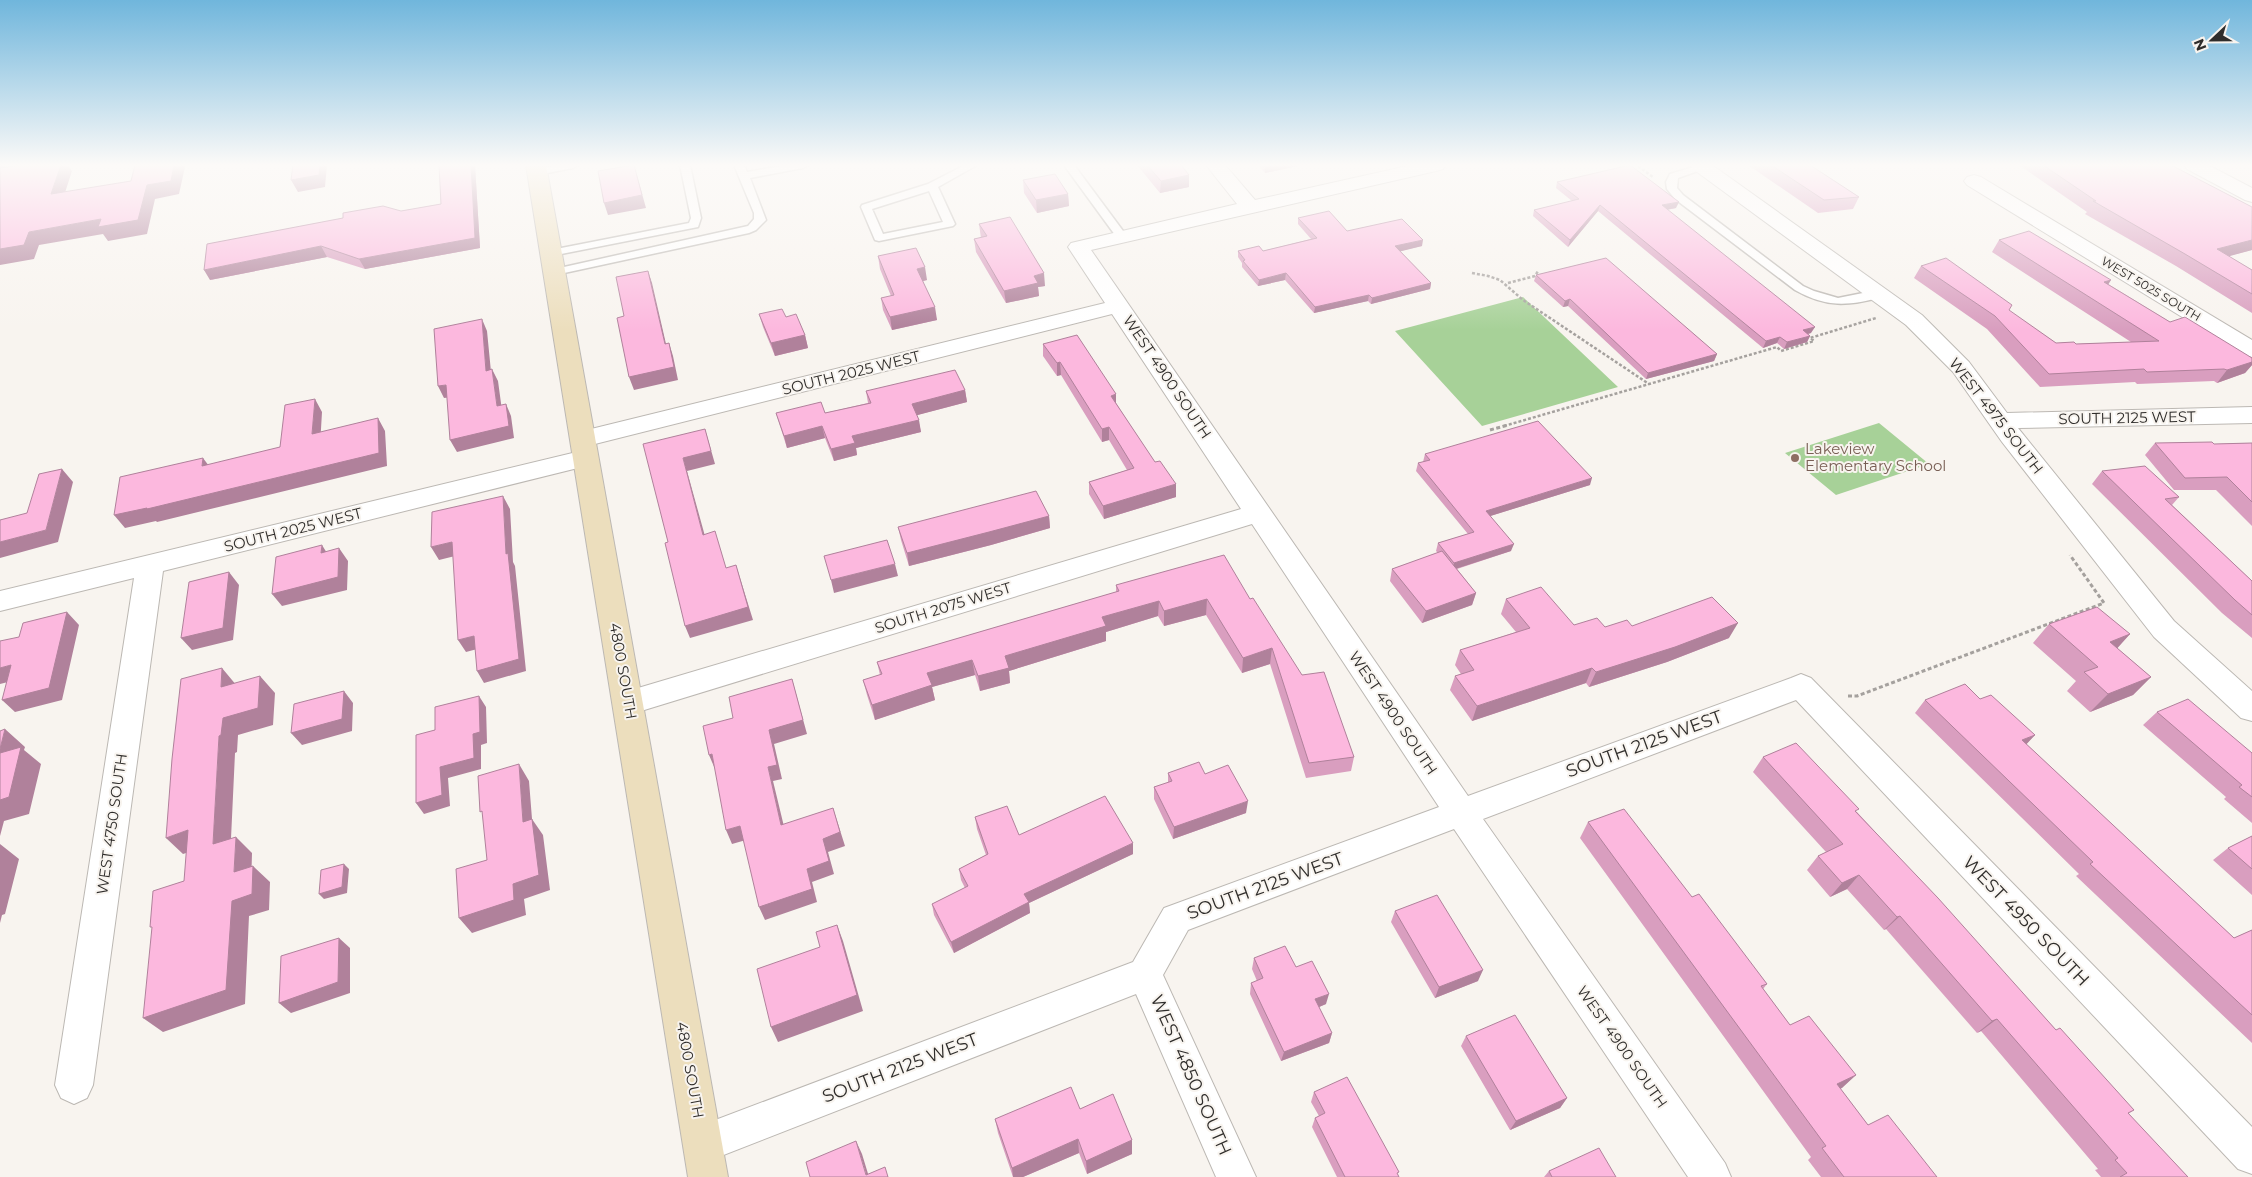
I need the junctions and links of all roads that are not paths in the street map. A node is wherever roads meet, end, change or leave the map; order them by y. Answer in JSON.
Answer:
{"nodes":[{"id":1,"x":546,"y":220,"type":"edge"},
{"id":2,"x":695,"y":220,"type":"edge"},
{"id":3,"x":760,"y":220,"type":"edge"},
{"id":4,"x":871,"y":220,"type":"edge"},
{"id":5,"x":947,"y":220,"type":"edge"},
{"id":6,"x":1109,"y":220,"type":"edge"},
{"id":7,"x":1195,"y":220,"type":"edge"},
{"id":8,"x":1708,"y":220,"type":"edge"},
{"id":9,"x":1770,"y":220,"type":"edge"},
{"id":10,"x":2038,"y":220,"type":"edge"},
{"id":11,"x":1122,"y":237,"type":"junction"},
{"id":12,"x":553,"y":262,"type":"junction"},
{"id":13,"x":1119,"y":306,"type":"junction"},
{"id":14,"x":1878,"y":306,"type":"junction"},
{"id":15,"x":2252,"y":350,"type":"edge"},
{"id":16,"x":2252,"y":415,"type":"edge"},
{"id":17,"x":2001,"y":421,"type":"junction"},
{"id":18,"x":584,"y":448,"type":"junction"},
{"id":19,"x":1258,"y":513,"type":"junction"},
{"id":20,"x":150,"y":564,"type":"junction"},
{"id":21,"x":0,"y":601,"type":"edge"},
{"id":22,"x":1801,"y":686,"type":"joint"},
{"id":23,"x":628,"y":703,"type":"junction"},
{"id":24,"x":2252,"y":709,"type":"edge"},
{"id":25,"x":1461,"y":813,"type":"junction"},
{"id":26,"x":1145,"y":974,"type":"junction"},
{"id":27,"x":74,"y":1084,"type":"dead end"},
{"id":28,"x":703,"y":1144,"type":"junction"},
{"id":29,"x":2252,"y":1155,"type":"edge"},
{"id":30,"x":708,"y":1177,"type":"edge"},
{"id":31,"x":1236,"y":1177,"type":"edge"},
{"id":32,"x":1712,"y":1177,"type":"edge"}],
"edges":[{"from":1,"to":12,"type":"main road","name":"4800 SOUTH"},
{"from":2,"to":12,"type":"lane"},
{"from":3,"to":12,"type":"lane"},
{"from":4,"to":5,"type":"lane"},
{"from":6,"to":11,"type":"lane"},
{"from":7,"to":11,"type":"street"},
{"from":8,"to":14,"type":"lane"},
{"from":9,"to":14,"type":"street","name":"WEST 4975 SOUTH"},
{"from":10,"to":15,"type":"street","name":"WEST 5025 SOUTH"},
{"from":11,"to":13,"type":"street","name":"WEST 4900 SOUTH"},
{"from":12,"to":18,"type":"main road","name":"4800 SOUTH"},
{"from":13,"to":18,"type":"street","name":"SOUTH 2025 WEST"},
{"from":13,"to":19,"type":"street","name":"WEST 4900 SOUTH"},
{"from":14,"to":17,"type":"street","name":"WEST 4975 SOUTH"},
{"from":16,"to":17,"type":"street","name":"SOUTH 2125 WEST"},
{"from":17,"to":24,"type":"street","name":"WEST 4975 SOUTH"},
{"from":18,"to":20,"type":"street","name":"SOUTH 2025 WEST"},
{"from":18,"to":23,"type":"main road","name":"4800 SOUTH"},
{"from":19,"to":23,"type":"street","name":"SOUTH 2075 WEST"},
{"from":19,"to":25,"type":"street","name":"WEST 4900 SOUTH"},
{"from":20,"to":21,"type":"street","name":"SOUTH 2025 WEST"},
{"from":20,"to":27,"type":"street","name":"WEST 4750 SOUTH"},
{"from":22,"to":25,"type":"street","name":"SOUTH 2125 WEST"},
{"from":22,"to":29,"type":"street","name":"WEST 4950 SOUTH"},
{"from":23,"to":28,"type":"main road","name":"4800 SOUTH"},
{"from":25,"to":26,"type":"street","name":"SOUTH 2125 WEST"},
{"from":25,"to":32,"type":"street","name":"WEST 4900 SOUTH"},
{"from":26,"to":28,"type":"street","name":"SOUTH 2125 WEST"},
{"from":26,"to":31,"type":"street","name":"WEST 4850 SOUTH"},
{"from":28,"to":30,"type":"main road","name":"4800 SOUTH"}]}
